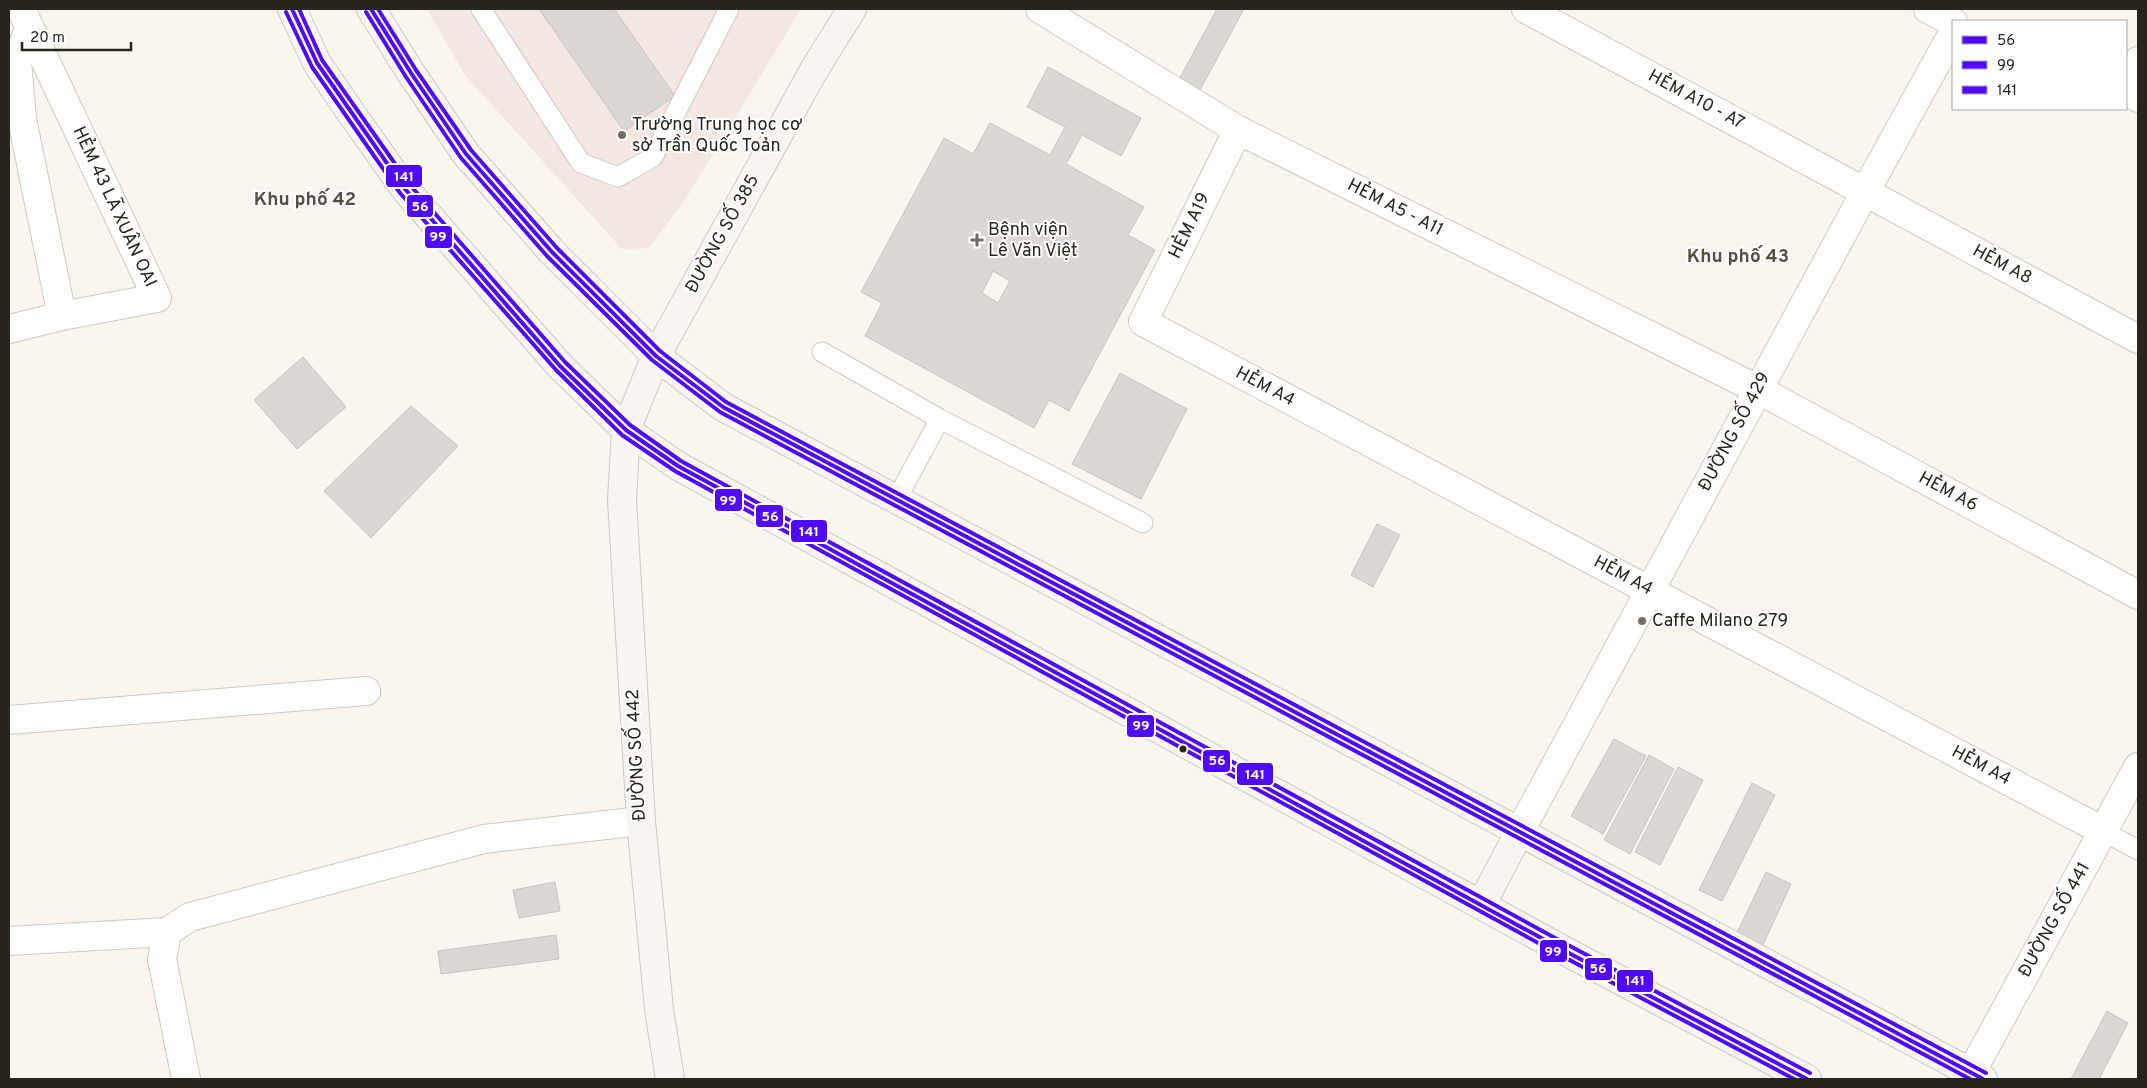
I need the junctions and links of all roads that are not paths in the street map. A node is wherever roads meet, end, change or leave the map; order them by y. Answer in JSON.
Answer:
{"nodes":[{"id":1,"x":292,"y":9,"type":"edge"},
{"id":2,"x":371,"y":9,"type":"edge"},
{"id":3,"x":481,"y":9,"type":"edge"},
{"id":4,"x":729,"y":9,"type":"edge"},
{"id":5,"x":852,"y":9,"type":"edge"},
{"id":6,"x":1040,"y":9,"type":"edge"},
{"id":7,"x":1526,"y":9,"type":"edge"},
{"id":8,"x":1928,"y":9,"type":"edge"},
{"id":9,"x":19,"y":15,"type":"edge"},
{"id":10,"x":1952,"y":21,"type":"edge"},
{"id":11,"x":1952,"y":35,"type":"edge"},
{"id":12,"x":2138,"y":61,"type":"edge"},
{"id":13,"x":2127,"y":71,"type":"edge"},
{"id":14,"x":2127,"y":92,"type":"edge"},
{"id":15,"x":2138,"y":98,"type":"edge"},
{"id":16,"x":1238,"y":130,"type":"junction"},
{"id":17,"x":1865,"y":192,"type":"junction"},
{"id":18,"x":62,"y":316,"type":"junction"},
{"id":19,"x":1143,"y":322,"type":"joint"},
{"id":20,"x":9,"y":330,"type":"edge"},
{"id":21,"x":2138,"y":339,"type":"edge"},
{"id":22,"x":822,"y":352,"type":"dead end"},
{"id":23,"x":656,"y":356,"type":"junction"},
{"id":24,"x":1759,"y":390,"type":"junction"},
{"id":25,"x":940,"y":419,"type":"junction"},
{"id":26,"x":626,"y":430,"type":"junction"},
{"id":27,"x":896,"y":500,"type":"junction"},
{"id":28,"x":1143,"y":523,"type":"dead end"},
{"id":29,"x":1650,"y":591,"type":"junction"},
{"id":30,"x":2138,"y":594,"type":"edge"},
{"id":31,"x":366,"y":691,"type":"dead end"},
{"id":32,"x":9,"y":720,"type":"edge"},
{"id":33,"x":2138,"y":767,"type":"edge"},
{"id":34,"x":641,"y":822,"type":"junction"},
{"id":35,"x":2103,"y":831,"type":"junction"},
{"id":36,"x":1519,"y":833,"type":"junction"},
{"id":37,"x":2138,"y":850,"type":"edge"},
{"id":38,"x":1481,"y":905,"type":"junction"},
{"id":39,"x":167,"y":932,"type":"junction"},
{"id":40,"x":9,"y":940,"type":"edge"},
{"id":41,"x":1977,"y":1076,"type":"edge"},
{"id":42,"x":186,"y":1079,"type":"edge"},
{"id":43,"x":670,"y":1079,"type":"edge"},
{"id":44,"x":1807,"y":1079,"type":"edge"}],
"edges":[{"from":1,"to":26,"type":"main road"},
{"from":2,"to":23,"type":"main road"},
{"from":3,"to":4,"type":"lane"},
{"from":5,"to":23,"type":"main road","name":"ĐƯỜNG SỐ 385"},
{"from":6,"to":16,"type":"street","name":"HẺM A5 - A11"},
{"from":7,"to":17,"type":"street","name":"HẺM A10 - A7"},
{"from":8,"to":10,"type":"street"},
{"from":9,"to":18,"type":"street","name":"HẺM 43 LÃ XUÂN OAI"},
{"from":9,"to":18,"type":"street","name":"HẺM 43 LÃ XUÂN OAI"},
{"from":11,"to":17,"type":"street","name":"ĐƯỜNG SỐ 429"},
{"from":12,"to":13,"type":"street"},
{"from":14,"to":15,"type":"street"},
{"from":16,"to":19,"type":"street","name":"HẺM A19"},
{"from":16,"to":24,"type":"street","name":"HẺM A5 - A11"},
{"from":17,"to":21,"type":"street","name":"HẺM A8"},
{"from":17,"to":24,"type":"street","name":"ĐƯỜNG SỐ 429"},
{"from":18,"to":20,"type":"street","name":"HẺM 43 LÃ XUÂN OAI"},
{"from":19,"to":29,"type":"street","name":"HẺM A4"},
{"from":22,"to":25,"type":"lane"},
{"from":23,"to":26,"type":"main road","name":"ĐƯỜNG SỐ 385"},
{"from":23,"to":27,"type":"main road"},
{"from":24,"to":29,"type":"street","name":"ĐƯỜNG SỐ 429"},
{"from":24,"to":30,"type":"street","name":"HẺM A6"},
{"from":25,"to":27,"type":"lane"},
{"from":25,"to":28,"type":"lane"},
{"from":26,"to":34,"type":"main road","name":"ĐƯỜNG SỐ 442"},
{"from":26,"to":38,"type":"main road"},
{"from":27,"to":36,"type":"main road"},
{"from":29,"to":35,"type":"street","name":"HẺM A4"},
{"from":29,"to":36,"type":"street","name":"ĐƯỜNG SỐ 429"},
{"from":31,"to":32,"type":"street"},
{"from":33,"to":35,"type":"street","name":"ĐƯỜNG SỐ 441"},
{"from":34,"to":39,"type":"street"},
{"from":34,"to":43,"type":"main road","name":"ĐƯỜNG SỐ 442"},
{"from":35,"to":37,"type":"lane"},
{"from":35,"to":41,"type":"street","name":"ĐƯỜNG SỐ 441"},
{"from":36,"to":38,"type":"main road"},
{"from":36,"to":41,"type":"main road"},
{"from":38,"to":44,"type":"main road"},
{"from":39,"to":40,"type":"street"},
{"from":39,"to":42,"type":"street"}]}
